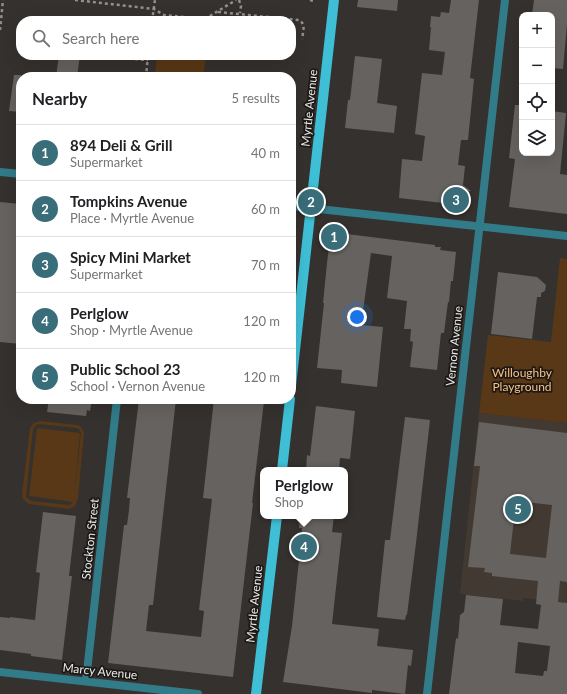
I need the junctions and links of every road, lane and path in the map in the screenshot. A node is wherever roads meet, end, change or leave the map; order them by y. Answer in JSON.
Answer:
{"nodes":[{"id":1,"x":3,"y":0,"type":"edge"},
{"id":2,"x":75,"y":0,"type":"edge"},
{"id":3,"x":155,"y":0,"type":"edge"},
{"id":4,"x":228,"y":0,"type":"edge"},
{"id":5,"x":237,"y":0,"type":"edge"},
{"id":6,"x":310,"y":0,"type":"edge"},
{"id":7,"x":314,"y":0,"type":"edge"},
{"id":8,"x":334,"y":0,"type":"edge"},
{"id":9,"x":505,"y":0,"type":"edge"},
{"id":10,"x":227,"y":6,"type":"junction"},
{"id":11,"x":154,"y":9,"type":"junction"},
{"id":12,"x":217,"y":12,"type":"junction"},
{"id":13,"x":240,"y":13,"type":"junction"},
{"id":14,"x":153,"y":16,"type":"edge"},
{"id":15,"x":174,"y":16,"type":"edge"},
{"id":16,"x":211,"y":16,"type":"edge"},
{"id":17,"x":265,"y":16,"type":"edge"},
{"id":18,"x":296,"y":20,"type":"edge"},
{"id":19,"x":0,"y":30,"type":"edge"},
{"id":20,"x":302,"y":39,"type":"dead end"},
{"id":21,"x":148,"y":60,"type":"edge"},
{"id":22,"x":147,"y":72,"type":"edge"},
{"id":23,"x":0,"y":172,"type":"edge"},
{"id":24,"x":16,"y":174,"type":"edge"},
{"id":25,"x":296,"y":206,"type":"edge"},
{"id":26,"x":311,"y":208,"type":"junction"},
{"id":27,"x":480,"y":226,"type":"junction"},
{"id":28,"x":567,"y":236,"type":"edge"},
{"id":29,"x":296,"y":342,"type":"edge"},
{"id":30,"x":116,"y":404,"type":"edge"},
{"id":31,"x":289,"y":404,"type":"edge"},
{"id":32,"x":282,"y":467,"type":"edge"},
{"id":33,"x":276,"y":519,"type":"edge"},
{"id":34,"x":0,"y":672,"type":"edge"},
{"id":35,"x":86,"y":681,"type":"junction"},
{"id":36,"x":198,"y":694,"type":"edge"},
{"id":37,"x":256,"y":694,"type":"edge"},
{"id":38,"x":427,"y":694,"type":"edge"}],
"edges":[{"from":1,"to":19,"type":"path"},
{"from":2,"to":11,"type":"path"},
{"from":3,"to":11,"type":"path"},
{"from":4,"to":10,"type":"path"},
{"from":5,"to":10,"type":"path"},
{"from":5,"to":13,"type":"path"},
{"from":6,"to":7,"type":"path"},
{"from":8,"to":26,"type":"main road","name":"Myrtle Avenue"},
{"from":9,"to":27,"type":"street","name":"Vernon Avenue"},
{"from":10,"to":12,"type":"path"},
{"from":11,"to":14,"type":"path"},
{"from":11,"to":15,"type":"path"},
{"from":12,"to":13,"type":"path"},
{"from":12,"to":16,"type":"path"},
{"from":13,"to":17,"type":"path"},
{"from":18,"to":20,"type":"path"},
{"from":21,"to":22,"type":"path"},
{"from":23,"to":24,"type":"street"},
{"from":25,"to":26,"type":"street"},
{"from":26,"to":27,"type":"street"},
{"from":26,"to":29,"type":"main road","name":"Myrtle Avenue"},
{"from":27,"to":28,"type":"street"},
{"from":27,"to":38,"type":"street","name":"Vernon Avenue"},
{"from":30,"to":35,"type":"street","name":"Stockton Street"},
{"from":31,"to":32,"type":"main road"},
{"from":33,"to":37,"type":"main road","name":"Myrtle Avenue"},
{"from":34,"to":35,"type":"street","name":"Marcy Avenue"},
{"from":35,"to":36,"type":"street","name":"Marcy Avenue"}]}
